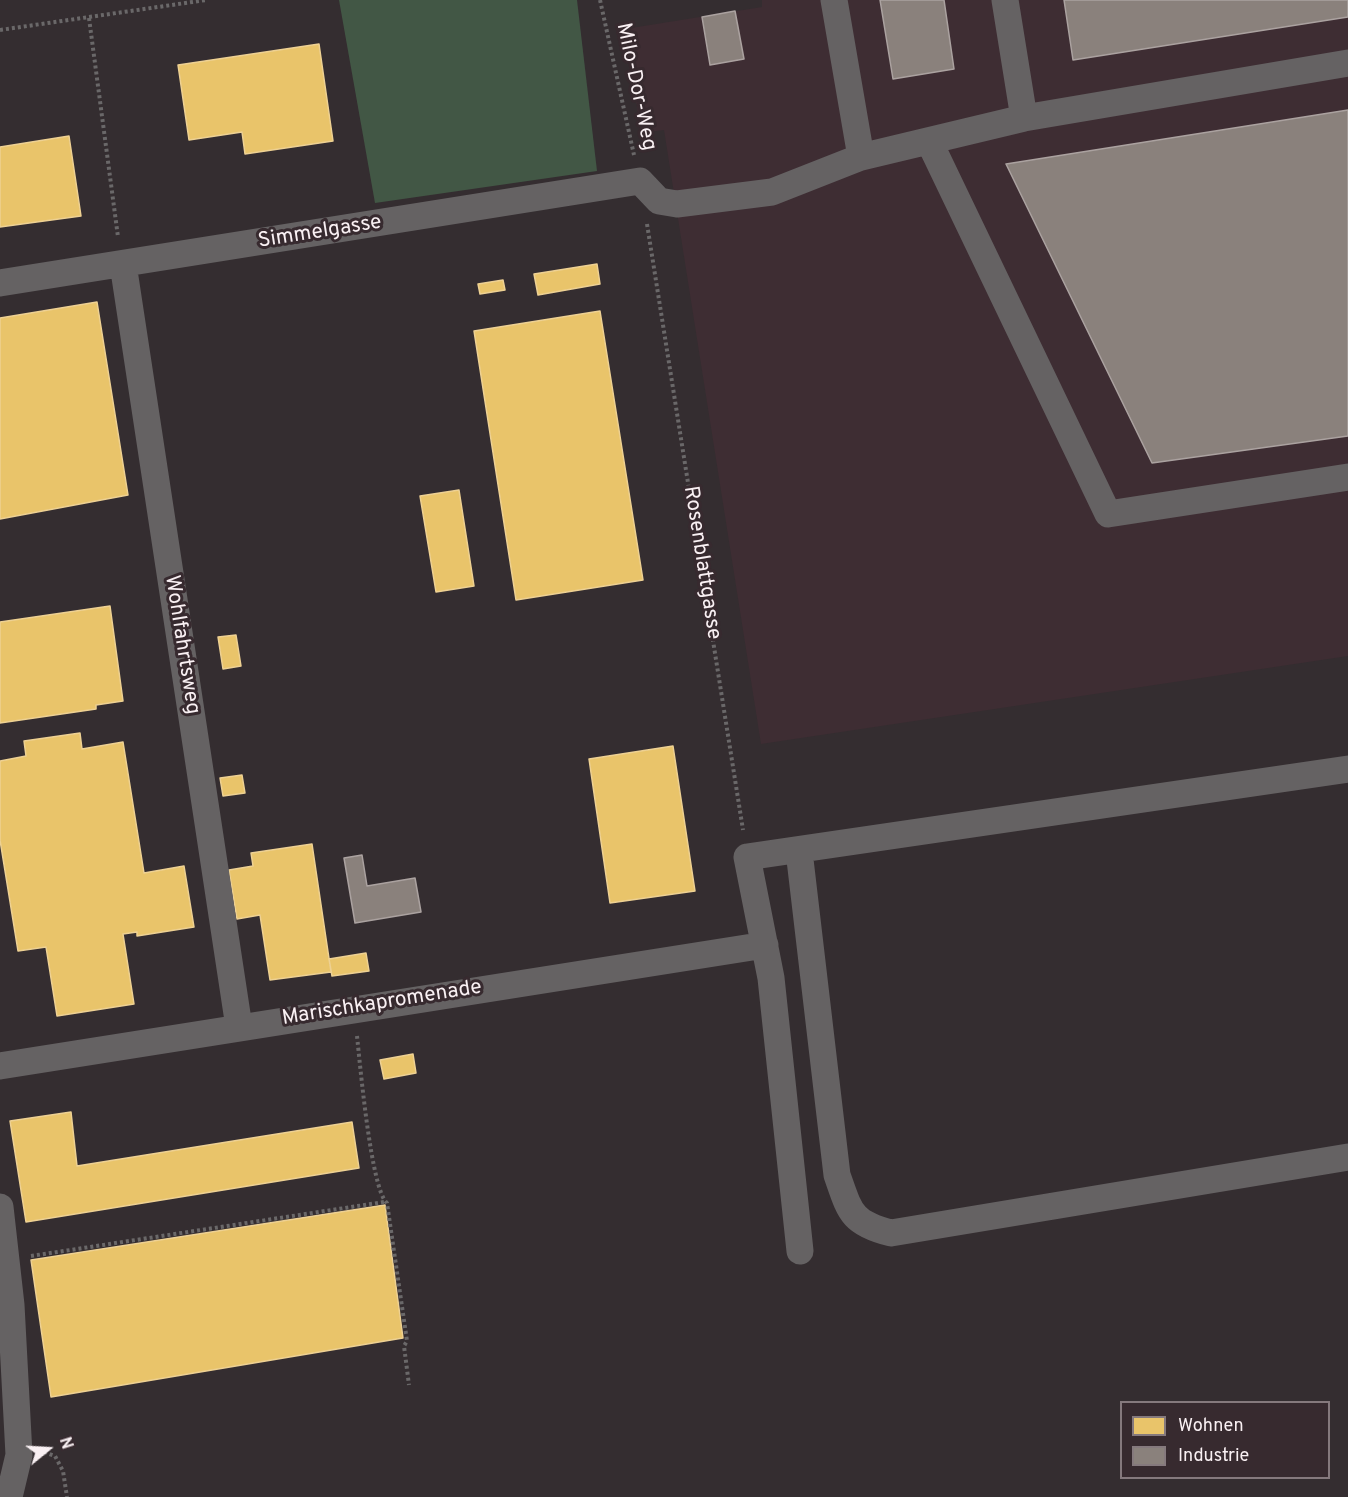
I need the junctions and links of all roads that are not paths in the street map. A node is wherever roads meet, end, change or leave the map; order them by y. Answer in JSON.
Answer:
{"nodes":[{"id":1,"x":834,"y":0,"type":"edge"},
{"id":2,"x":1005,"y":0,"type":"edge"},
{"id":3,"x":1348,"y":63,"type":"edge"},
{"id":4,"x":1024,"y":118,"type":"junction"},
{"id":5,"x":929,"y":141,"type":"junction"},
{"id":6,"x":861,"y":157,"type":"junction"},
{"id":7,"x":123,"y":264,"type":"junction"},
{"id":8,"x":0,"y":284,"type":"edge"},
{"id":9,"x":1348,"y":477,"type":"edge"},
{"id":10,"x":1348,"y":769,"type":"edge"},
{"id":11,"x":799,"y":851,"type":"junction"},
{"id":12,"x":765,"y":945,"type":"junction"},
{"id":13,"x":239,"y":1026,"type":"junction"},
{"id":14,"x":0,"y":1066,"type":"edge"},
{"id":15,"x":1348,"y":1157,"type":"edge"},
{"id":16,"x":0,"y":1207,"type":"edge"},
{"id":17,"x":800,"y":1251,"type":"dead end"},
{"id":18,"x":9,"y":1497,"type":"edge"}],
"edges":[{"from":1,"to":6,"type":"street"},
{"from":2,"to":4,"type":"street"},
{"from":3,"to":4,"type":"street"},
{"from":4,"to":5,"type":"street"},
{"from":5,"to":6,"type":"street"},
{"from":5,"to":9,"type":"street"},
{"from":6,"to":7,"type":"street","name":"Simmelgasse"},
{"from":7,"to":8,"type":"street","name":"Simmelgasse"},
{"from":7,"to":13,"type":"street","name":"Wohlfahrtsweg"},
{"from":10,"to":11,"type":"street"},
{"from":11,"to":12,"type":"street"},
{"from":11,"to":15,"type":"street"},
{"from":12,"to":13,"type":"street","name":"Marischkapromenade"},
{"from":12,"to":17,"type":"street"},
{"from":13,"to":14,"type":"street","name":"Marischkapromenade"},
{"from":16,"to":18,"type":"street"}]}
